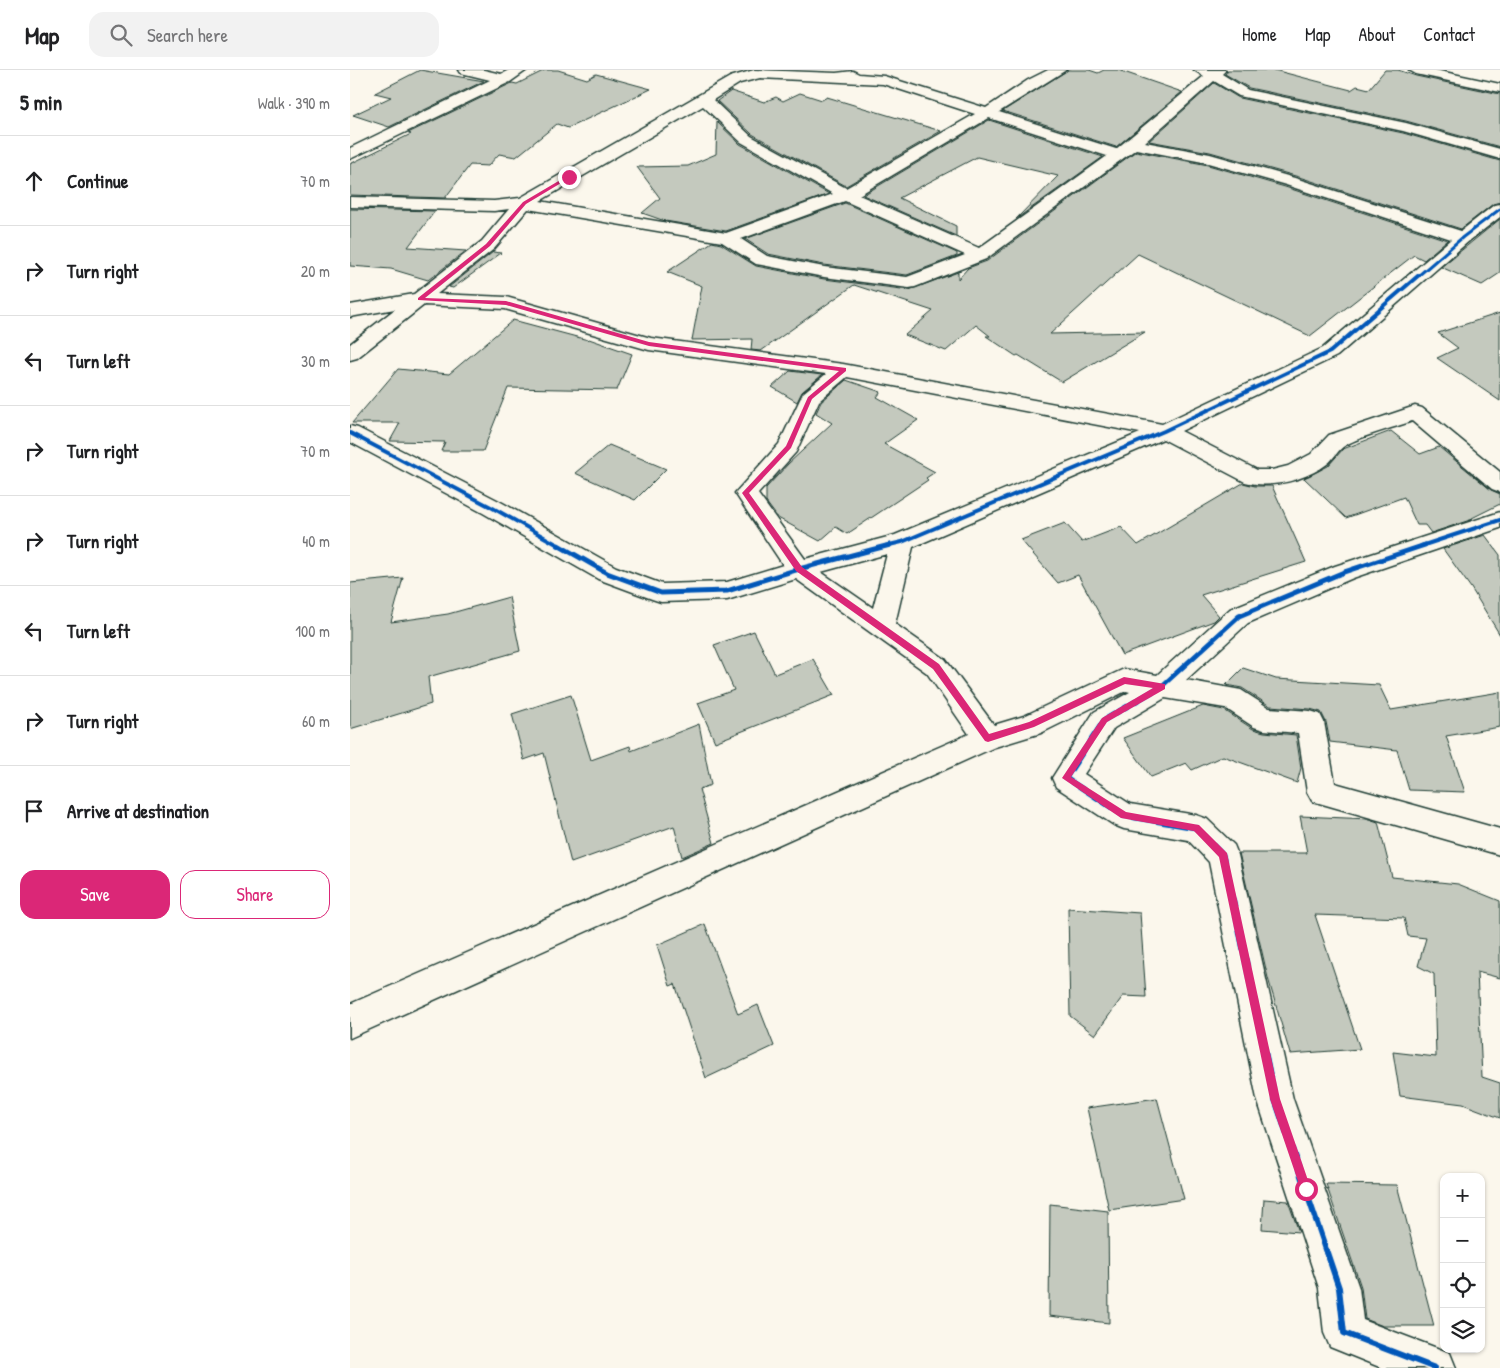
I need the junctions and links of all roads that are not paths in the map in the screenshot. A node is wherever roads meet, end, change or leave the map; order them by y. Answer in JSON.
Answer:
{"nodes":[{"id":1,"x":466,"y":70,"type":"edge"},
{"id":2,"x":520,"y":70,"type":"edge"},
{"id":3,"x":887,"y":70,"type":"edge"},
{"id":4,"x":1059,"y":70,"type":"edge"},
{"id":5,"x":1416,"y":70,"type":"edge"},
{"id":6,"x":760,"y":72,"type":"edge"},
{"id":7,"x":1211,"y":72,"type":"edge"},
{"id":8,"x":836,"y":76,"type":"junction"},
{"id":9,"x":505,"y":79,"type":"junction"},
{"id":10,"x":1500,"y":88,"type":"edge"},
{"id":11,"x":704,"y":99,"type":"junction"},
{"id":12,"x":989,"y":112,"type":"junction"},
{"id":13,"x":1133,"y":144,"type":"junction"},
{"id":14,"x":350,"y":154,"type":"edge"},
{"id":15,"x":1117,"y":154,"type":"junction"},
{"id":16,"x":1500,"y":154,"type":"edge"},
{"id":17,"x":846,"y":195,"type":"junction"},
{"id":18,"x":350,"y":202,"type":"edge"},
{"id":19,"x":524,"y":203,"type":"junction"},
{"id":20,"x":1500,"y":209,"type":"edge"},
{"id":21,"x":727,"y":238,"type":"junction"},
{"id":22,"x":1463,"y":238,"type":"junction"},
{"id":23,"x":980,"y":255,"type":"junction"},
{"id":24,"x":420,"y":299,"type":"junction"},
{"id":25,"x":350,"y":312,"type":"edge"},
{"id":26,"x":350,"y":354,"type":"edge"},
{"id":27,"x":844,"y":370,"type":"junction"},
{"id":28,"x":1164,"y":431,"type":"junction"},
{"id":29,"x":350,"y":433,"type":"edge"},
{"id":30,"x":1500,"y":484,"type":"edge"},
{"id":31,"x":1500,"y":520,"type":"edge"},
{"id":32,"x":902,"y":542,"type":"junction"},
{"id":33,"x":799,"y":569,"type":"junction"},
{"id":34,"x":881,"y":628,"type":"junction"},
{"id":35,"x":1162,"y":686,"type":"junction"},
{"id":36,"x":988,"y":738,"type":"junction"},
{"id":37,"x":1500,"y":842,"type":"edge"},
{"id":38,"x":350,"y":1022,"type":"edge"},
{"id":39,"x":1435,"y":1368,"type":"edge"}],
"edges":[{"from":1,"to":9,"type":"street"},
{"from":2,"to":9,"type":"street"},
{"from":3,"to":8,"type":"street"},
{"from":4,"to":12,"type":"street"},
{"from":5,"to":10,"type":"street"},
{"from":6,"to":8,"type":"street"},
{"from":6,"to":11,"type":"street"},
{"from":7,"to":13,"type":"street"},
{"from":7,"to":16,"type":"street"},
{"from":8,"to":12,"type":"street"},
{"from":9,"to":14,"type":"street"},
{"from":11,"to":17,"type":"street"},
{"from":11,"to":19,"type":"street"},
{"from":12,"to":15,"type":"street"},
{"from":12,"to":17,"type":"street"},
{"from":13,"to":15,"type":"street"},
{"from":13,"to":22,"type":"street"},
{"from":15,"to":23,"type":"street"},
{"from":17,"to":21,"type":"street"},
{"from":17,"to":23,"type":"street"},
{"from":18,"to":19,"type":"street"},
{"from":19,"to":21,"type":"street"},
{"from":19,"to":24,"type":"street"},
{"from":20,"to":22,"type":"street"},
{"from":21,"to":23,"type":"street"},
{"from":22,"to":28,"type":"street"},
{"from":24,"to":25,"type":"street"},
{"from":24,"to":26,"type":"street"},
{"from":24,"to":27,"type":"street"},
{"from":27,"to":28,"type":"street"},
{"from":27,"to":33,"type":"street"},
{"from":28,"to":30,"type":"street"},
{"from":28,"to":32,"type":"street"},
{"from":29,"to":33,"type":"street"},
{"from":31,"to":35,"type":"street"},
{"from":32,"to":33,"type":"street"},
{"from":32,"to":34,"type":"street"},
{"from":33,"to":34,"type":"street"},
{"from":34,"to":36,"type":"street"},
{"from":35,"to":36,"type":"street"},
{"from":35,"to":37,"type":"street"},
{"from":35,"to":39,"type":"street"},
{"from":36,"to":38,"type":"street"}]}
